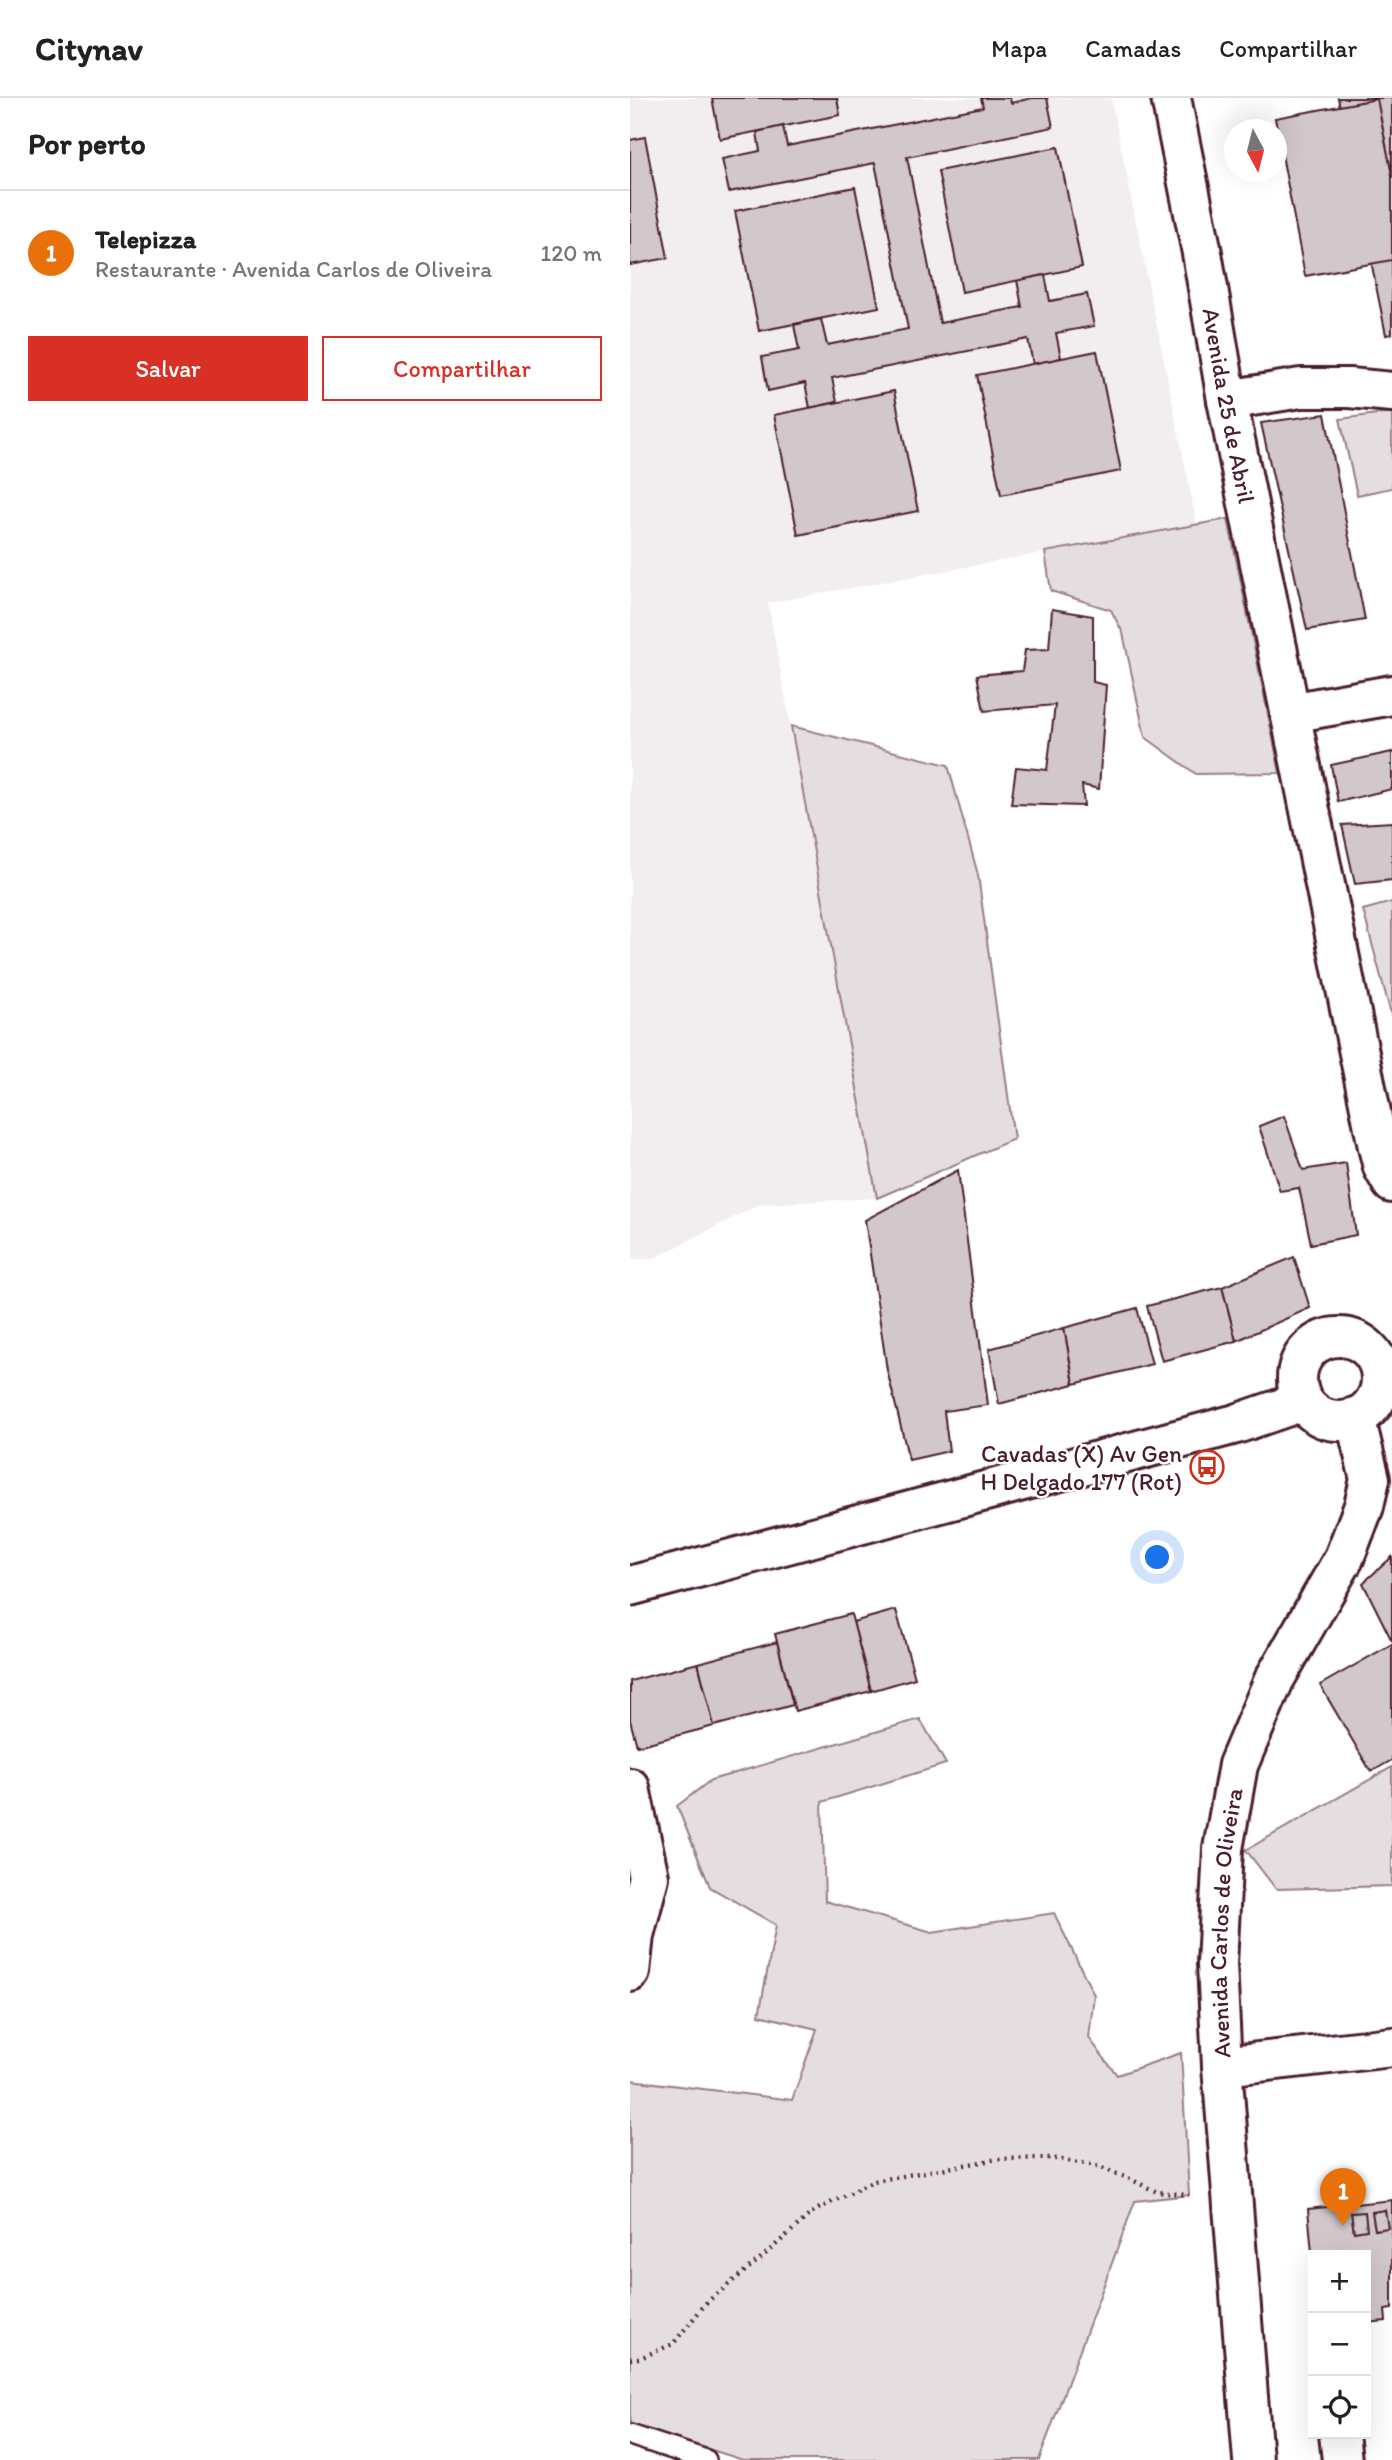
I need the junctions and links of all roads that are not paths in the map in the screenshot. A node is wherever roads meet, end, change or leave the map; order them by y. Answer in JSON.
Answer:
{"nodes":[{"id":1,"x":1171,"y":98,"type":"edge"},
{"id":2,"x":1392,"y":392,"type":"edge"},
{"id":3,"x":1227,"y":400,"type":"junction"},
{"id":4,"x":1392,"y":695,"type":"edge"},
{"id":5,"x":1290,"y":713,"type":"junction"},
{"id":6,"x":1392,"y":1183,"type":"edge"},
{"id":7,"x":1381,"y":1344,"type":"edge"},
{"id":8,"x":1303,"y":1401,"type":"junction"},
{"id":9,"x":1355,"y":1417,"type":"junction"},
{"id":10,"x":630,"y":1586,"type":"edge"},
{"id":11,"x":630,"y":1787,"type":"edge"},
{"id":12,"x":630,"y":1972,"type":"edge"},
{"id":13,"x":1392,"y":2047,"type":"edge"},
{"id":14,"x":1222,"y":2066,"type":"junction"},
{"id":15,"x":630,"y":2435,"type":"edge"},
{"id":16,"x":1340,"y":2439,"type":"edge"},
{"id":17,"x":706,"y":2460,"type":"edge"},
{"id":18,"x":1253,"y":2460,"type":"edge"},
{"id":19,"x":1342,"y":2460,"type":"edge"}],
"edges":[{"from":1,"to":3,"type":"main road","name":"Avenida 25 de Abril"},
{"from":2,"to":3,"type":"main road"},
{"from":3,"to":5,"type":"main road","name":"Avenida 25 de Abril"},
{"from":4,"to":5,"type":"main road"},
{"from":5,"to":6,"type":"main road","name":"Avenida 25 de Abril"},
{"from":7,"to":8,"type":"main road"},
{"from":7,"to":9,"type":"main road"},
{"from":8,"to":9,"type":"main road"},
{"from":8,"to":10,"type":"main road"},
{"from":9,"to":14,"type":"main road","name":"Avenida Carlos de Oliveira"},
{"from":11,"to":12,"type":"main road"},
{"from":13,"to":14,"type":"main road"},
{"from":14,"to":18,"type":"main road","name":"Avenida Carlos de Oliveira"},
{"from":15,"to":17,"type":"lane"},
{"from":16,"to":19,"type":"main road"}]}
